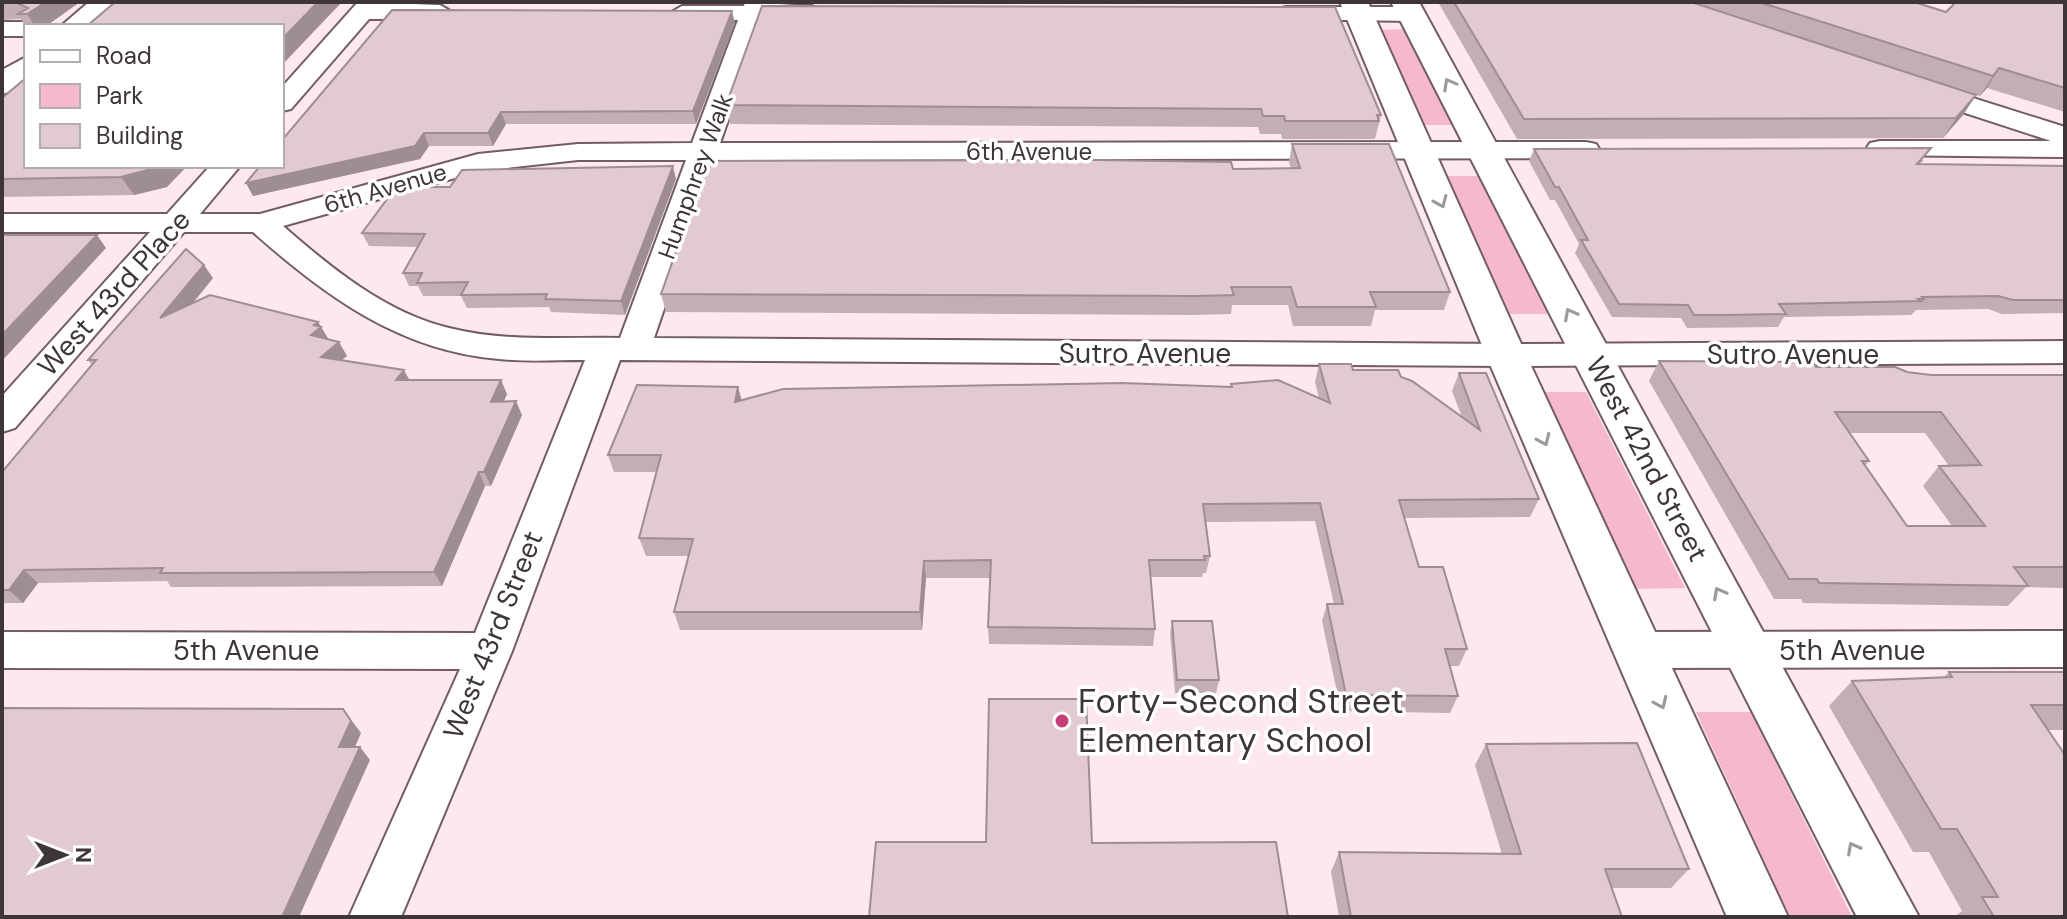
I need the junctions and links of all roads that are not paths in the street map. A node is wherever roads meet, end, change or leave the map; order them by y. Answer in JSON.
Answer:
{"nodes":[{"id":1,"x":106,"y":2,"type":"edge"},
{"id":2,"x":367,"y":7,"type":"edge"},
{"id":3,"x":755,"y":7,"type":"edge"},
{"id":4,"x":1356,"y":8,"type":"edge"},
{"id":5,"x":1408,"y":8,"type":"edge"},
{"id":6,"x":456,"y":12,"type":"edge"},
{"id":7,"x":660,"y":13,"type":"edge"},
{"id":8,"x":833,"y":13,"type":"edge"},
{"id":9,"x":1261,"y":14,"type":"edge"},
{"id":10,"x":78,"y":24,"type":"edge"},
{"id":11,"x":2,"y":29,"type":"edge"},
{"id":12,"x":24,"y":29,"type":"edge"},
{"id":13,"x":24,"y":68,"type":"edge"},
{"id":14,"x":1896,"y":81,"type":"edge"},
{"id":15,"x":2,"y":85,"type":"edge"},
{"id":16,"x":284,"y":101,"type":"edge"},
{"id":17,"x":2065,"y":136,"type":"edge"},
{"id":18,"x":1854,"y":149,"type":"edge"},
{"id":19,"x":2065,"y":149,"type":"edge"},
{"id":20,"x":1484,"y":150,"type":"junction"},
{"id":21,"x":1620,"y":150,"type":"edge"},
{"id":22,"x":1420,"y":151,"type":"junction"},
{"id":23,"x":703,"y":152,"type":"junction"},
{"id":24,"x":224,"y":168,"type":"edge"},
{"id":25,"x":2,"y":223,"type":"edge"},
{"id":26,"x":175,"y":223,"type":"junction"},
{"id":27,"x":261,"y":223,"type":"junction"},
{"id":28,"x":619,"y":351,"type":"junction"},
{"id":29,"x":2065,"y":352,"type":"edge"},
{"id":30,"x":1506,"y":355,"type":"junction"},
{"id":31,"x":1591,"y":355,"type":"junction"},
{"id":32,"x":2,"y":419,"type":"edge"},
{"id":33,"x":2065,"y":649,"type":"edge"},
{"id":34,"x":2,"y":650,"type":"edge"},
{"id":35,"x":1638,"y":650,"type":"junction"},
{"id":36,"x":1749,"y":650,"type":"junction"},
{"id":37,"x":490,"y":651,"type":"junction"},
{"id":38,"x":375,"y":917,"type":"edge"},
{"id":39,"x":1758,"y":917,"type":"edge"},
{"id":40,"x":1889,"y":917,"type":"edge"}],
"edges":[{"from":1,"to":10,"type":"street"},
{"from":2,"to":6,"type":"street"},
{"from":2,"to":16,"type":"street"},
{"from":3,"to":7,"type":"street"},
{"from":3,"to":8,"type":"street"},
{"from":3,"to":23,"type":"street","name":"Humphrey Walk"},
{"from":4,"to":5,"type":"street"},
{"from":4,"to":9,"type":"street"},
{"from":4,"to":22,"type":"street"},
{"from":20,"to":5,"type":"street","name":"West 42nd Street","one_way":true},
{"from":11,"to":12,"type":"street"},
{"from":13,"to":15,"type":"street"},
{"from":14,"to":17,"type":"street"},
{"from":18,"to":19,"type":"street"},
{"from":20,"to":21,"type":"street","name":"6th Avenue"},
{"from":20,"to":22,"type":"street","name":"6th Avenue"},
{"from":31,"to":20,"type":"street","name":"West 42nd Street","one_way":true},
{"from":22,"to":23,"type":"street","name":"6th Avenue"},
{"from":22,"to":30,"type":"street","one_way":true},
{"from":23,"to":27,"type":"street","name":"6th Avenue"},
{"from":23,"to":28,"type":"street","name":"Humphrey Walk"},
{"from":24,"to":26,"type":"street","name":"West 43rd Place"},
{"from":25,"to":26,"type":"street","name":"6th Avenue"},
{"from":26,"to":27,"type":"street","name":"6th Avenue"},
{"from":26,"to":32,"type":"street","name":"West 43rd Place"},
{"from":27,"to":28,"type":"street","name":"Sutro Avenue"},
{"from":28,"to":30,"type":"street","name":"Sutro Avenue"},
{"from":28,"to":37,"type":"street","name":"West 43rd Street"},
{"from":29,"to":31,"type":"street","name":"Sutro Avenue"},
{"from":30,"to":31,"type":"street","name":"Sutro Avenue"},
{"from":30,"to":35,"type":"street","one_way":true},
{"from":36,"to":31,"type":"street","name":"West 42nd Street","one_way":true},
{"from":33,"to":36,"type":"street","name":"5th Avenue"},
{"from":34,"to":37,"type":"street","name":"5th Avenue"},
{"from":35,"to":36,"type":"street","name":"5th Avenue"},
{"from":35,"to":39,"type":"street","one_way":true},
{"from":40,"to":36,"type":"street","name":"West 42nd Street","one_way":true},
{"from":37,"to":38,"type":"street","name":"West 43rd Street"}]}
